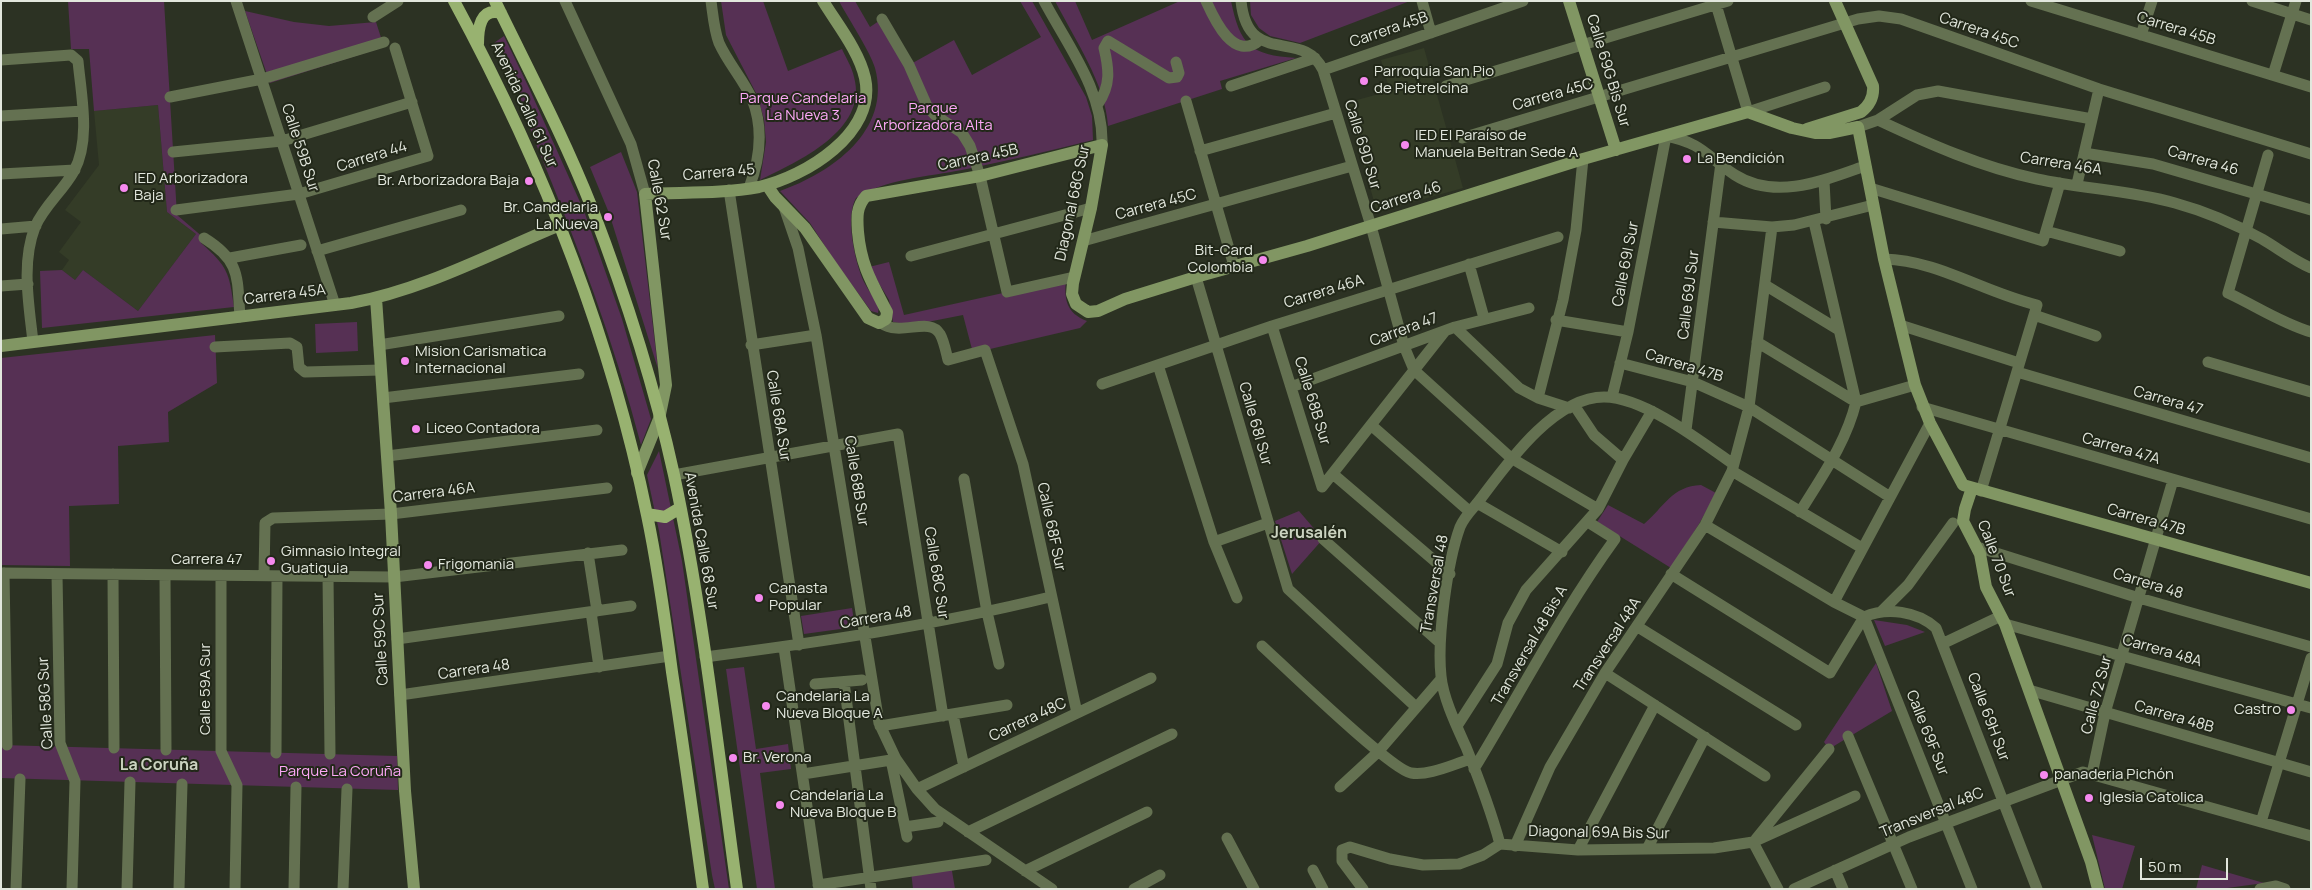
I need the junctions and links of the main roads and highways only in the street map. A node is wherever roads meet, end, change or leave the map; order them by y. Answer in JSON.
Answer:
{"nodes":[{"id":1,"x":454,"y":1,"type":"edge"},
{"id":2,"x":495,"y":1,"type":"edge"},
{"id":3,"x":501,"y":13,"type":"junction"},
{"id":4,"x":478,"y":44,"type":"junction"},
{"id":5,"x":592,"y":208,"type":"joint"},
{"id":6,"x":680,"y":508,"type":"junction"},
{"id":7,"x":647,"y":514,"type":"junction"},
{"id":8,"x":704,"y":889,"type":"edge"},
{"id":9,"x":737,"y":889,"type":"edge"}],
"edges":[{"from":1,"to":4,"type":"main road","name":"Avenida Calle 61 Sur"},
{"from":2,"to":3,"type":"main road","name":"Avenida Calle 61 Sur"},
{"from":3,"to":4,"type":"main road"},
{"from":3,"to":5,"type":"main road","name":"Avenida Calle 61 Sur"},
{"from":4,"to":7,"type":"main road","name":"Avenida Calle 61 Sur"},
{"from":5,"to":6,"type":"main road","name":"Avenida Calle 68 Sur"},
{"from":6,"to":7,"type":"main road"},
{"from":6,"to":9,"type":"main road","name":"Avenida Calle 68 Sur"},
{"from":7,"to":8,"type":"main road"}]}
